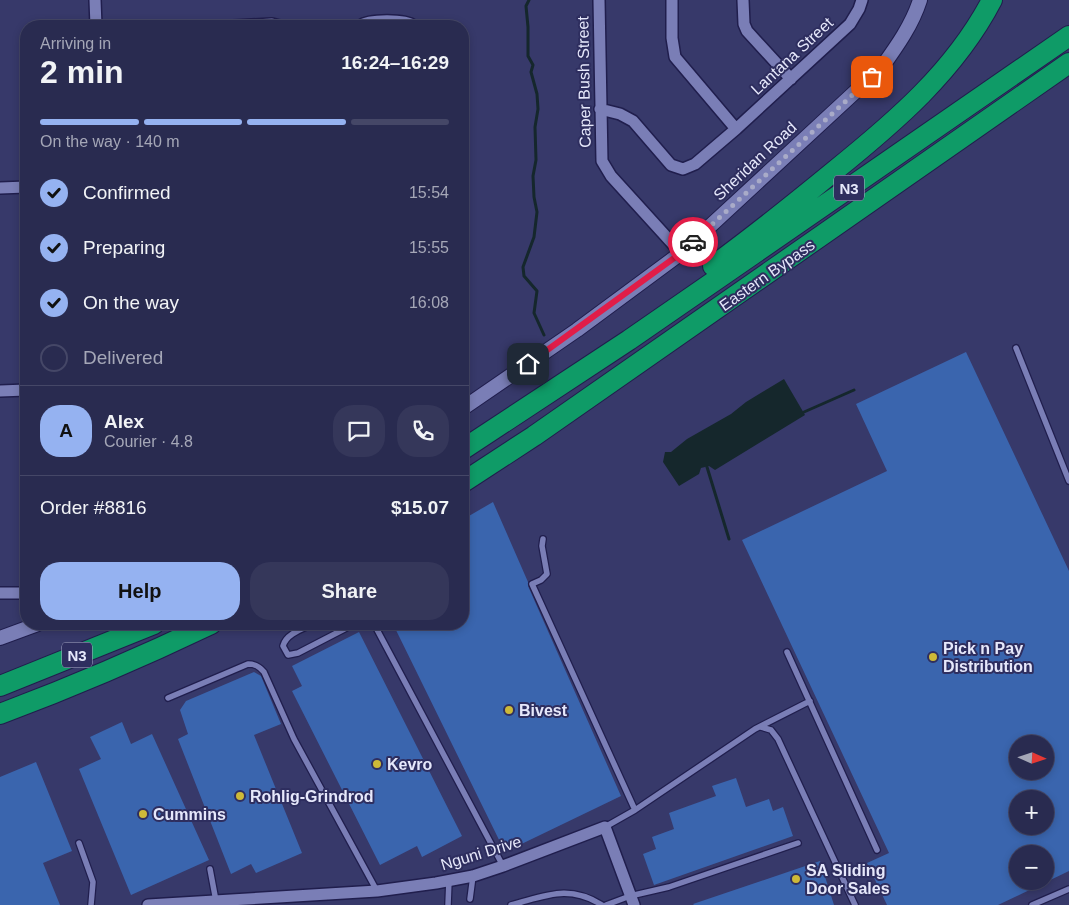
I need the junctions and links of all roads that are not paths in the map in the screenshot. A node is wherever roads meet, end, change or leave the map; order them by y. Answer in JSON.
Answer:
{"nodes":[{"id":1,"x":95,"y":0,"type":"edge"},
{"id":2,"x":598,"y":0,"type":"edge"},
{"id":3,"x":672,"y":0,"type":"edge"},
{"id":4,"x":743,"y":0,"type":"edge"},
{"id":5,"x":862,"y":0,"type":"edge"},
{"id":6,"x":920,"y":0,"type":"edge"},
{"id":7,"x":992,"y":0,"type":"edge"},
{"id":8,"x":96,"y":20,"type":"edge"},
{"id":9,"x":1069,"y":36,"type":"edge"},
{"id":10,"x":1069,"y":63,"type":"edge"},
{"id":11,"x":791,"y":79,"type":"junction"},
{"id":12,"x":600,"y":109,"type":"junction"},
{"id":13,"x":736,"y":129,"type":"junction"},
{"id":14,"x":20,"y":187,"type":"edge"},
{"id":15,"x":0,"y":188,"type":"edge"},
{"id":16,"x":681,"y":253,"type":"junction"},
{"id":17,"x":629,"y":340,"type":"junction"},
{"id":18,"x":1016,"y":348,"type":"dead end"},
{"id":19,"x":20,"y":390,"type":"edge"},
{"id":20,"x":0,"y":391,"type":"edge"},
{"id":21,"x":469,"y":404,"type":"edge"},
{"id":22,"x":469,"y":445,"type":"edge"},
{"id":23,"x":469,"y":478,"type":"edge"},
{"id":24,"x":1069,"y":481,"type":"edge"},
{"id":25,"x":543,"y":538,"type":"dead end"},
{"id":26,"x":0,"y":593,"type":"edge"},
{"id":27,"x":20,"y":593,"type":"edge"},
{"id":28,"x":22,"y":630,"type":"edge"},
{"id":29,"x":139,"y":630,"type":"edge"},
{"id":30,"x":198,"y":630,"type":"edge"},
{"id":31,"x":301,"y":630,"type":"edge"},
{"id":32,"x":342,"y":630,"type":"edge"},
{"id":33,"x":377,"y":630,"type":"edge"},
{"id":34,"x":0,"y":638,"type":"edge"},
{"id":35,"x":787,"y":652,"type":"dead end"},
{"id":36,"x":0,"y":686,"type":"edge"},
{"id":37,"x":168,"y":698,"type":"dead end"},
{"id":38,"x":810,"y":701,"type":"junction"},
{"id":39,"x":0,"y":714,"type":"edge"},
{"id":40,"x":761,"y":727,"type":"junction"},
{"id":41,"x":635,"y":810,"type":"junction"},
{"id":42,"x":605,"y":827,"type":"junction"},
{"id":43,"x":79,"y":843,"type":"dead end"},
{"id":44,"x":798,"y":843,"type":"dead end"},
{"id":45,"x":878,"y":850,"type":"dead end"},
{"id":46,"x":503,"y":866,"type":"junction"},
{"id":47,"x":210,"y":870,"type":"dead end"},
{"id":48,"x":473,"y":876,"type":"junction"},
{"id":49,"x":449,"y":880,"type":"junction"},
{"id":50,"x":1069,"y":888,"type":"edge"},
{"id":51,"x":377,"y":891,"type":"junction"},
{"id":52,"x":470,"y":900,"type":"dead end"},
{"id":53,"x":632,"y":900,"type":"edge"},
{"id":54,"x":216,"y":901,"type":"junction"},
{"id":55,"x":245,"y":902,"type":"edge"},
{"id":56,"x":187,"y":903,"type":"edge"},
{"id":57,"x":91,"y":905,"type":"edge"},
{"id":58,"x":148,"y":905,"type":"edge"},
{"id":59,"x":448,"y":905,"type":"edge"},
{"id":60,"x":511,"y":905,"type":"edge"},
{"id":61,"x":604,"y":905,"type":"edge"},
{"id":62,"x":854,"y":905,"type":"edge"},
{"id":63,"x":1032,"y":905,"type":"edge"}],
"edges":[{"from":1,"to":8,"type":"street"},
{"from":2,"to":12,"type":"street","name":"Caper Bush Street"},
{"from":3,"to":13,"type":"street"},
{"from":4,"to":11,"type":"street"},
{"from":5,"to":11,"type":"street","name":"Lantana Street"},
{"from":6,"to":16,"type":"street","name":"Sheridan Road"},
{"from":7,"to":17,"type":"highway"},
{"from":9,"to":17,"type":"highway","name":"Eastern Bypass","number":"N3"},
{"from":10,"to":23,"type":"highway","name":"Eastern Bypass","number":"N3"},
{"from":11,"to":13,"type":"street","name":"Lantana Street"},
{"from":12,"to":13,"type":"street","name":"Lantana Street"},
{"from":12,"to":16,"type":"street","name":"Caper Bush Street"},
{"from":14,"to":15,"type":"street"},
{"from":16,"to":21,"type":"street","name":"Sheridan Road"},
{"from":17,"to":22,"type":"highway","name":"Eastern Bypass","number":"N3"},
{"from":18,"to":24,"type":"lane"},
{"from":19,"to":20,"type":"street"},
{"from":25,"to":41,"type":"lane"},
{"from":26,"to":27,"type":"street"},
{"from":28,"to":34,"type":"street"},
{"from":29,"to":36,"type":"highway","number":"N3"},
{"from":30,"to":39,"type":"highway","number":"N3"},
{"from":31,"to":32,"type":"lane"},
{"from":33,"to":46,"type":"lane"},
{"from":35,"to":38,"type":"lane"},
{"from":37,"to":51,"type":"lane"},
{"from":38,"to":40,"type":"lane","name":"Nguni Drive"},
{"from":38,"to":45,"type":"lane"},
{"from":40,"to":41,"type":"lane","name":"Nguni Drive"},
{"from":40,"to":62,"type":"lane"},
{"from":41,"to":42,"type":"lane","name":"Nguni Drive"},
{"from":42,"to":46,"type":"street","name":"Nguni Drive"},
{"from":42,"to":53,"type":"street"},
{"from":43,"to":57,"type":"lane"},
{"from":44,"to":53,"type":"lane"},
{"from":46,"to":48,"type":"street","name":"Nguni Drive"},
{"from":47,"to":54,"type":"lane"},
{"from":48,"to":49,"type":"street","name":"Nguni Drive"},
{"from":48,"to":52,"type":"lane"},
{"from":49,"to":51,"type":"street","name":"Nguni Drive"},
{"from":49,"to":59,"type":"lane"},
{"from":50,"to":63,"type":"lane"},
{"from":51,"to":55,"type":"street","name":"Nguni Drive"},
{"from":53,"to":61,"type":"lane"},
{"from":54,"to":55,"type":"street","name":"Nguni Drive"},
{"from":54,"to":56,"type":"street","name":"Nguni Drive"},
{"from":56,"to":58,"type":"street","name":"Nguni Drive"},
{"from":60,"to":61,"type":"lane"}]}
